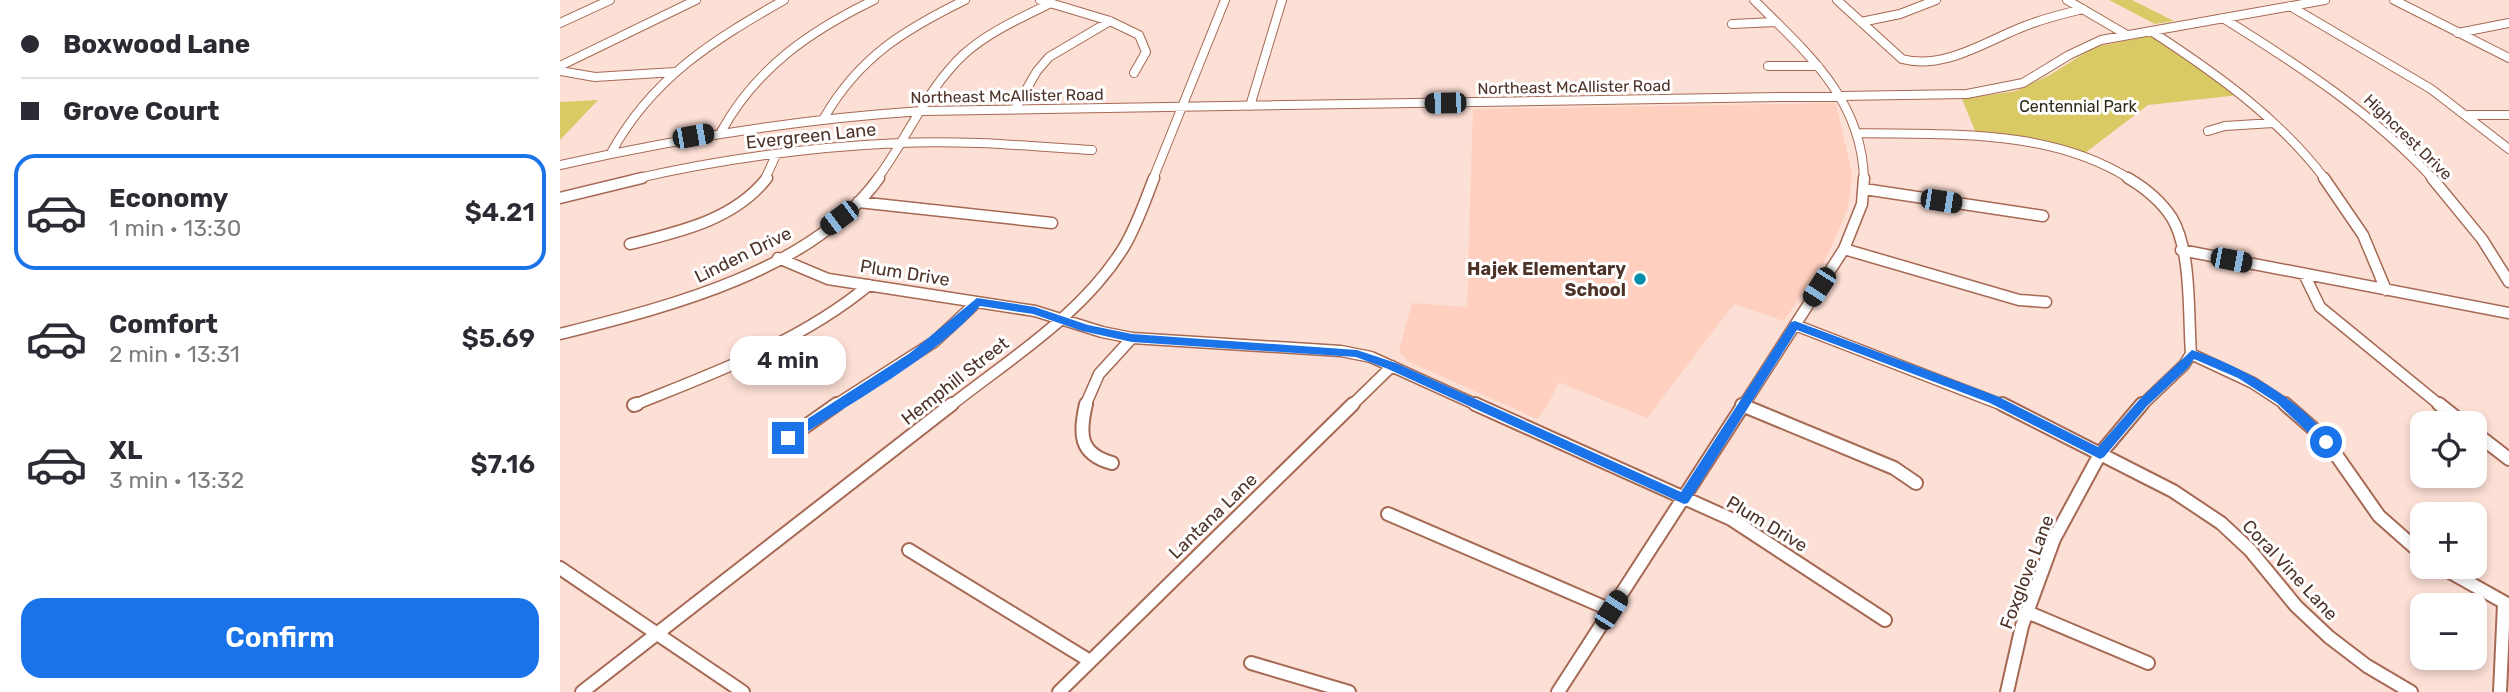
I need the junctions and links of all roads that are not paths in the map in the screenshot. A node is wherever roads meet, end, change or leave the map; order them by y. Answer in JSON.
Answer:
{"nodes":[{"id":1,"x":610,"y":0,"type":"edge"},
{"id":2,"x":696,"y":0,"type":"edge"},
{"id":3,"x":784,"y":0,"type":"edge"},
{"id":4,"x":874,"y":0,"type":"edge"},
{"id":5,"x":965,"y":0,"type":"edge"},
{"id":6,"x":1040,"y":0,"type":"edge"},
{"id":7,"x":1225,"y":0,"type":"edge"},
{"id":8,"x":1282,"y":0,"type":"edge"},
{"id":9,"x":1754,"y":0,"type":"edge"},
{"id":10,"x":1837,"y":0,"type":"edge"},
{"id":11,"x":1936,"y":0,"type":"edge"},
{"id":12,"x":2067,"y":0,"type":"edge"},
{"id":13,"x":2325,"y":0,"type":"edge"},
{"id":14,"x":2394,"y":0,"type":"edge"},
{"id":15,"x":1051,"y":3,"type":"junction"},
{"id":16,"x":2291,"y":6,"type":"junction"},
{"id":17,"x":2083,"y":9,"type":"junction"},
{"id":18,"x":2223,"y":18,"type":"junction"},
{"id":19,"x":1110,"y":21,"type":"junction"},
{"id":20,"x":1775,"y":22,"type":"junction"},
{"id":21,"x":1861,"y":22,"type":"junction"},
{"id":22,"x":560,"y":23,"type":"edge"},
{"id":23,"x":2509,"y":23,"type":"edge"},
{"id":24,"x":1731,"y":24,"type":"dead end"},
{"id":25,"x":2151,"y":31,"type":"junction"},
{"id":26,"x":2458,"y":33,"type":"junction"},
{"id":27,"x":2127,"y":35,"type":"junction"},
{"id":28,"x":2509,"y":58,"type":"edge"},
{"id":29,"x":1768,"y":66,"type":"dead end"},
{"id":30,"x":1818,"y":66,"type":"junction"},
{"id":31,"x":560,"y":69,"type":"edge"},
{"id":32,"x":675,"y":72,"type":"junction"},
{"id":33,"x":1134,"y":74,"type":"dead end"},
{"id":34,"x":1843,"y":96,"type":"junction"},
{"id":35,"x":1250,"y":106,"type":"junction"},
{"id":36,"x":1182,"y":107,"type":"junction"},
{"id":37,"x":1015,"y":109,"type":"junction"},
{"id":38,"x":922,"y":111,"type":"junction"},
{"id":39,"x":2469,"y":115,"type":"junction"},
{"id":40,"x":2509,"y":115,"type":"edge"},
{"id":41,"x":824,"y":118,"type":"junction"},
{"id":42,"x":2273,"y":123,"type":"junction"},
{"id":43,"x":2208,"y":131,"type":"dead end"},
{"id":44,"x":721,"y":132,"type":"junction"},
{"id":45,"x":1857,"y":133,"type":"junction"},
{"id":46,"x":901,"y":143,"type":"junction"},
{"id":47,"x":2509,"y":149,"type":"edge"},
{"id":48,"x":1091,"y":150,"type":"dead end"},
{"id":49,"x":611,"y":153,"type":"junction"},
{"id":50,"x":776,"y":155,"type":"junction"},
{"id":51,"x":560,"y":165,"type":"edge"},
{"id":52,"x":1864,"y":190,"type":"junction"},
{"id":53,"x":560,"y":198,"type":"edge"},
{"id":54,"x":858,"y":202,"type":"junction"},
{"id":55,"x":2043,"y":216,"type":"dead end"},
{"id":56,"x":1052,"y":223,"type":"dead end"},
{"id":57,"x":630,"y":244,"type":"dead end"},
{"id":58,"x":1844,"y":249,"type":"junction"},
{"id":59,"x":2181,"y":250,"type":"junction"},
{"id":60,"x":778,"y":258,"type":"junction"},
{"id":61,"x":2304,"y":274,"type":"junction"},
{"id":62,"x":2509,"y":282,"type":"edge"},
{"id":63,"x":869,"y":285,"type":"junction"},
{"id":64,"x":2386,"y":290,"type":"junction"},
{"id":65,"x":977,"y":302,"type":"junction"},
{"id":66,"x":2046,"y":302,"type":"dead end"},
{"id":67,"x":2509,"y":313,"type":"edge"},
{"id":68,"x":1060,"y":320,"type":"junction"},
{"id":69,"x":1795,"y":325,"type":"junction"},
{"id":70,"x":560,"y":334,"type":"edge"},
{"id":71,"x":1132,"y":338,"type":"junction"},
{"id":72,"x":2192,"y":354,"type":"junction"},
{"id":73,"x":1392,"y":366,"type":"junction"},
{"id":74,"x":634,"y":405,"type":"dead end"},
{"id":75,"x":1742,"y":405,"type":"junction"},
{"id":76,"x":2448,"y":411,"type":"edge"},
{"id":77,"x":2487,"y":442,"type":"edge"},
{"id":78,"x":776,"y":447,"type":"dead end"},
{"id":79,"x":2100,"y":454,"type":"junction"},
{"id":80,"x":2509,"y":459,"type":"edge"},
{"id":81,"x":1112,"y":463,"type":"dead end"},
{"id":82,"x":1916,"y":483,"type":"dead end"},
{"id":83,"x":1684,"y":499,"type":"junction"},
{"id":84,"x":1388,"y":514,"type":"dead end"},
{"id":85,"x":2410,"y":544,"type":"edge"},
{"id":86,"x":909,"y":550,"type":"dead end"},
{"id":87,"x":560,"y":568,"type":"edge"},
{"id":88,"x":2462,"y":579,"type":"edge"},
{"id":89,"x":2506,"y":605,"type":"edge"},
{"id":90,"x":1611,"y":610,"type":"junction"},
{"id":91,"x":2027,"y":612,"type":"junction"},
{"id":92,"x":1885,"y":620,"type":"dead end"},
{"id":93,"x":659,"y":635,"type":"junction"},
{"id":94,"x":1090,"y":662,"type":"junction"},
{"id":95,"x":1251,"y":663,"type":"dead end"},
{"id":96,"x":2148,"y":663,"type":"dead end"},
{"id":97,"x":582,"y":692,"type":"edge"},
{"id":98,"x":743,"y":692,"type":"edge"},
{"id":99,"x":1059,"y":692,"type":"edge"},
{"id":100,"x":1349,"y":692,"type":"edge"},
{"id":101,"x":1558,"y":692,"type":"edge"},
{"id":102,"x":2007,"y":692,"type":"edge"},
{"id":103,"x":2411,"y":692,"type":"edge"},
{"id":104,"x":2500,"y":692,"type":"edge"}],
"edges":[{"from":1,"to":22,"type":"street"},
{"from":2,"to":31,"type":"street"},
{"from":3,"to":32,"type":"street"},
{"from":4,"to":44,"type":"street"},
{"from":5,"to":41,"type":"street"},
{"from":6,"to":15,"type":"street"},
{"from":7,"to":36,"type":"street","name":"Hemphill Street"},
{"from":8,"to":35,"type":"street"},
{"from":9,"to":20,"type":"street"},
{"from":10,"to":21,"type":"street"},
{"from":11,"to":21,"type":"street"},
{"from":12,"to":17,"type":"street"},
{"from":13,"to":16,"type":"street","name":"Northeast McAllister Road"},
{"from":14,"to":26,"type":"street"},
{"from":15,"to":19,"type":"street"},
{"from":15,"to":38,"type":"street","name":"Linden Drive"},
{"from":16,"to":18,"type":"street","name":"Northeast McAllister Road"},
{"from":16,"to":39,"type":"street"},
{"from":17,"to":21,"type":"street"},
{"from":17,"to":27,"type":"street"},
{"from":18,"to":25,"type":"street","name":"Northeast McAllister Road"},
{"from":18,"to":62,"type":"street","name":"Highcrest Drive"},
{"from":19,"to":33,"type":"street"},
{"from":19,"to":37,"type":"street"},
{"from":20,"to":24,"type":"street"},
{"from":20,"to":30,"type":"street"},
{"from":23,"to":26,"type":"street"},
{"from":25,"to":27,"type":"street","name":"Northeast McAllister Road"},
{"from":25,"to":42,"type":"street"},
{"from":26,"to":28,"type":"street"},
{"from":27,"to":34,"type":"street","name":"Northeast McAllister Road"},
{"from":29,"to":30,"type":"street"},
{"from":30,"to":34,"type":"street"},
{"from":31,"to":32,"type":"street"},
{"from":32,"to":49,"type":"street"},
{"from":34,"to":35,"type":"street","name":"Northeast McAllister Road"},
{"from":34,"to":45,"type":"street"},
{"from":35,"to":36,"type":"street","name":"Northeast McAllister Road"},
{"from":36,"to":37,"type":"street","name":"Northeast McAllister Road"},
{"from":36,"to":68,"type":"street","name":"Hemphill Street"},
{"from":37,"to":38,"type":"street","name":"Northeast McAllister Road"},
{"from":38,"to":41,"type":"street","name":"Northeast McAllister Road"},
{"from":38,"to":46,"type":"street","name":"Linden Drive"},
{"from":39,"to":40,"type":"street"},
{"from":39,"to":47,"type":"street"},
{"from":41,"to":44,"type":"street","name":"Northeast McAllister Road"},
{"from":42,"to":43,"type":"street"},
{"from":42,"to":64,"type":"street"},
{"from":44,"to":49,"type":"street","name":"Northeast McAllister Road"},
{"from":45,"to":52,"type":"street"},
{"from":45,"to":59,"type":"street"},
{"from":46,"to":48,"type":"street","name":"Evergreen Lane"},
{"from":46,"to":50,"type":"street","name":"Evergreen Lane"},
{"from":46,"to":54,"type":"street","name":"Linden Drive"},
{"from":49,"to":51,"type":"street","name":"Northeast McAllister Road"},
{"from":50,"to":53,"type":"street","name":"Evergreen Lane"},
{"from":50,"to":57,"type":"street"},
{"from":52,"to":55,"type":"street"},
{"from":52,"to":58,"type":"street"},
{"from":54,"to":56,"type":"street"},
{"from":54,"to":60,"type":"street","name":"Linden Drive"},
{"from":58,"to":66,"type":"street"},
{"from":58,"to":69,"type":"street"},
{"from":59,"to":61,"type":"street"},
{"from":59,"to":72,"type":"street"},
{"from":60,"to":63,"type":"street","name":"Plum Drive"},
{"from":60,"to":70,"type":"street","name":"Linden Drive"},
{"from":61,"to":64,"type":"street"},
{"from":61,"to":76,"type":"street"},
{"from":63,"to":65,"type":"street","name":"Plum Drive"},
{"from":63,"to":74,"type":"street"},
{"from":64,"to":67,"type":"street"},
{"from":65,"to":68,"type":"street","name":"Plum Drive"},
{"from":65,"to":78,"type":"street"},
{"from":68,"to":71,"type":"street","name":"Plum Drive"},
{"from":68,"to":93,"type":"street","name":"Hemphill Street"},
{"from":69,"to":75,"type":"street"},
{"from":69,"to":79,"type":"street","name":"Coral Vine Lane"},
{"from":71,"to":73,"type":"street","name":"Plum Drive"},
{"from":71,"to":81,"type":"street"},
{"from":72,"to":79,"type":"street","name":"Foxglove Lane"},
{"from":72,"to":85,"type":"street"},
{"from":73,"to":83,"type":"street","name":"Plum Drive"},
{"from":73,"to":94,"type":"street","name":"Lantana Lane"},
{"from":75,"to":82,"type":"street"},
{"from":75,"to":83,"type":"street"},
{"from":77,"to":80,"type":"street"},
{"from":79,"to":91,"type":"street","name":"Foxglove Lane"},
{"from":79,"to":103,"type":"street","name":"Coral Vine Lane"},
{"from":83,"to":90,"type":"street"},
{"from":83,"to":92,"type":"street","name":"Plum Drive"},
{"from":84,"to":90,"type":"street"},
{"from":86,"to":94,"type":"street"},
{"from":87,"to":93,"type":"street"},
{"from":88,"to":89,"type":"street"},
{"from":89,"to":104,"type":"street"},
{"from":90,"to":101,"type":"street"},
{"from":91,"to":96,"type":"street"},
{"from":91,"to":102,"type":"street","name":"Foxglove Lane"},
{"from":93,"to":97,"type":"street","name":"Hemphill Street"},
{"from":93,"to":98,"type":"street"},
{"from":94,"to":99,"type":"street","name":"Lantana Lane"},
{"from":95,"to":100,"type":"street"}]}
